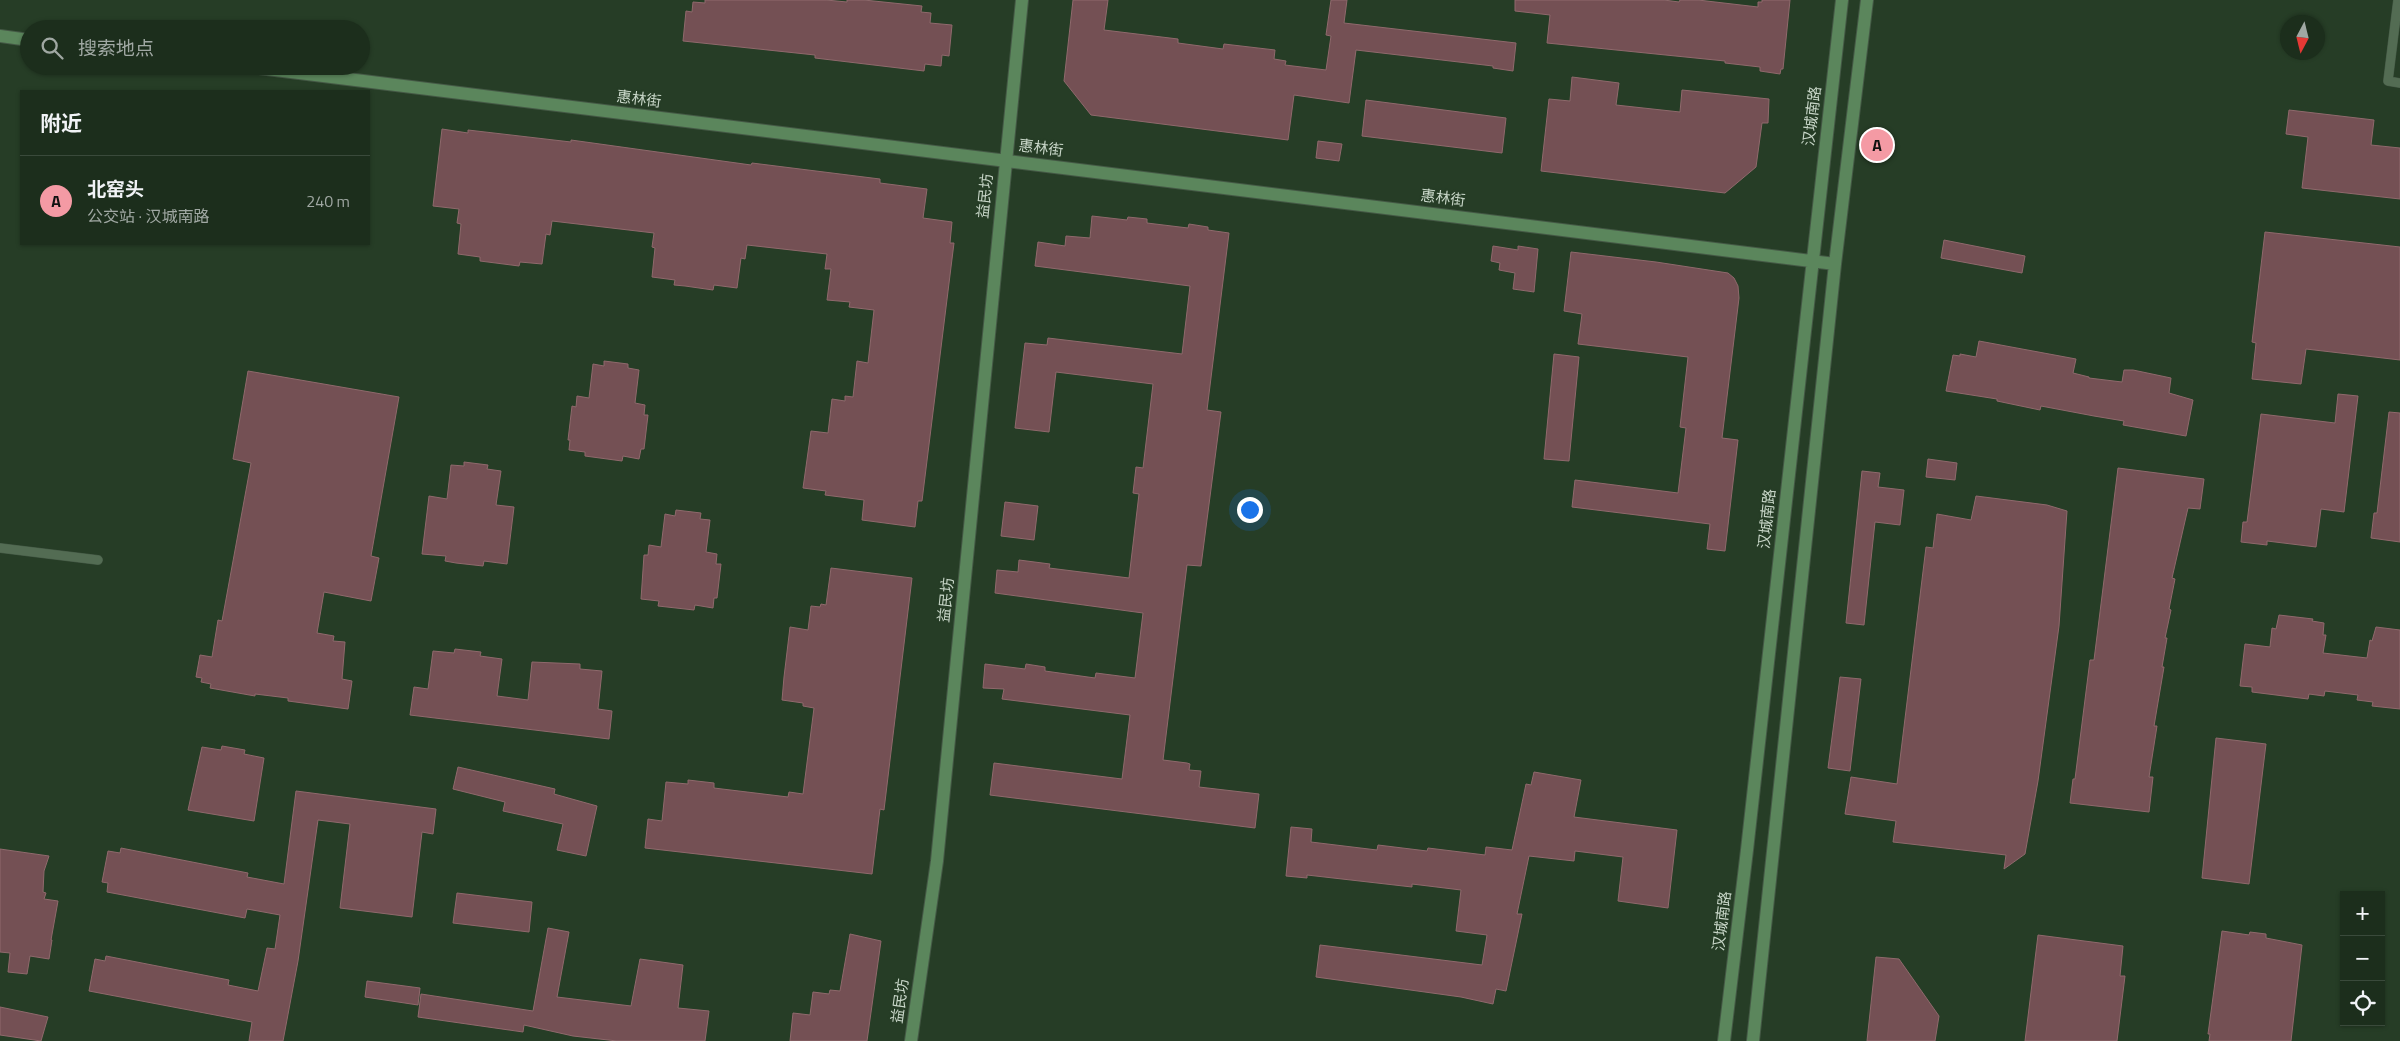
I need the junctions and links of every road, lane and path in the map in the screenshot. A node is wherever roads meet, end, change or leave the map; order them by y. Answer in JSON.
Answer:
{"nodes":[{"id":1,"x":1022,"y":0,"type":"edge"},
{"id":2,"x":1842,"y":0,"type":"edge"},
{"id":3,"x":1867,"y":0,"type":"edge"},
{"id":4,"x":2398,"y":0,"type":"edge"},
{"id":5,"x":0,"y":36,"type":"edge"},
{"id":6,"x":20,"y":39,"type":"edge"},
{"id":7,"x":316,"y":75,"type":"edge"},
{"id":8,"x":2400,"y":83,"type":"edge"},
{"id":9,"x":1005,"y":160,"type":"junction"},
{"id":10,"x":1812,"y":260,"type":"junction"},
{"id":11,"x":1835,"y":264,"type":"junction"},
{"id":12,"x":0,"y":548,"type":"edge"},
{"id":13,"x":98,"y":560,"type":"dead end"},
{"id":14,"x":911,"y":1041,"type":"edge"},
{"id":15,"x":1724,"y":1041,"type":"edge"},
{"id":16,"x":1753,"y":1041,"type":"edge"}],
"edges":[{"from":1,"to":9,"type":"street","name":"益民坊"},
{"from":2,"to":10,"type":"street","name":"汉城南路"},
{"from":3,"to":11,"type":"street"},
{"from":4,"to":8,"type":"lane"},
{"from":5,"to":6,"type":"street"},
{"from":7,"to":9,"type":"street","name":"惠林街"},
{"from":9,"to":10,"type":"street","name":"惠林街"},
{"from":9,"to":14,"type":"street","name":"益民坊"},
{"from":10,"to":11,"type":"street","name":"惠林街"},
{"from":10,"to":15,"type":"street","name":"汉城南路"},
{"from":11,"to":16,"type":"street"},
{"from":12,"to":13,"type":"lane"}]}
